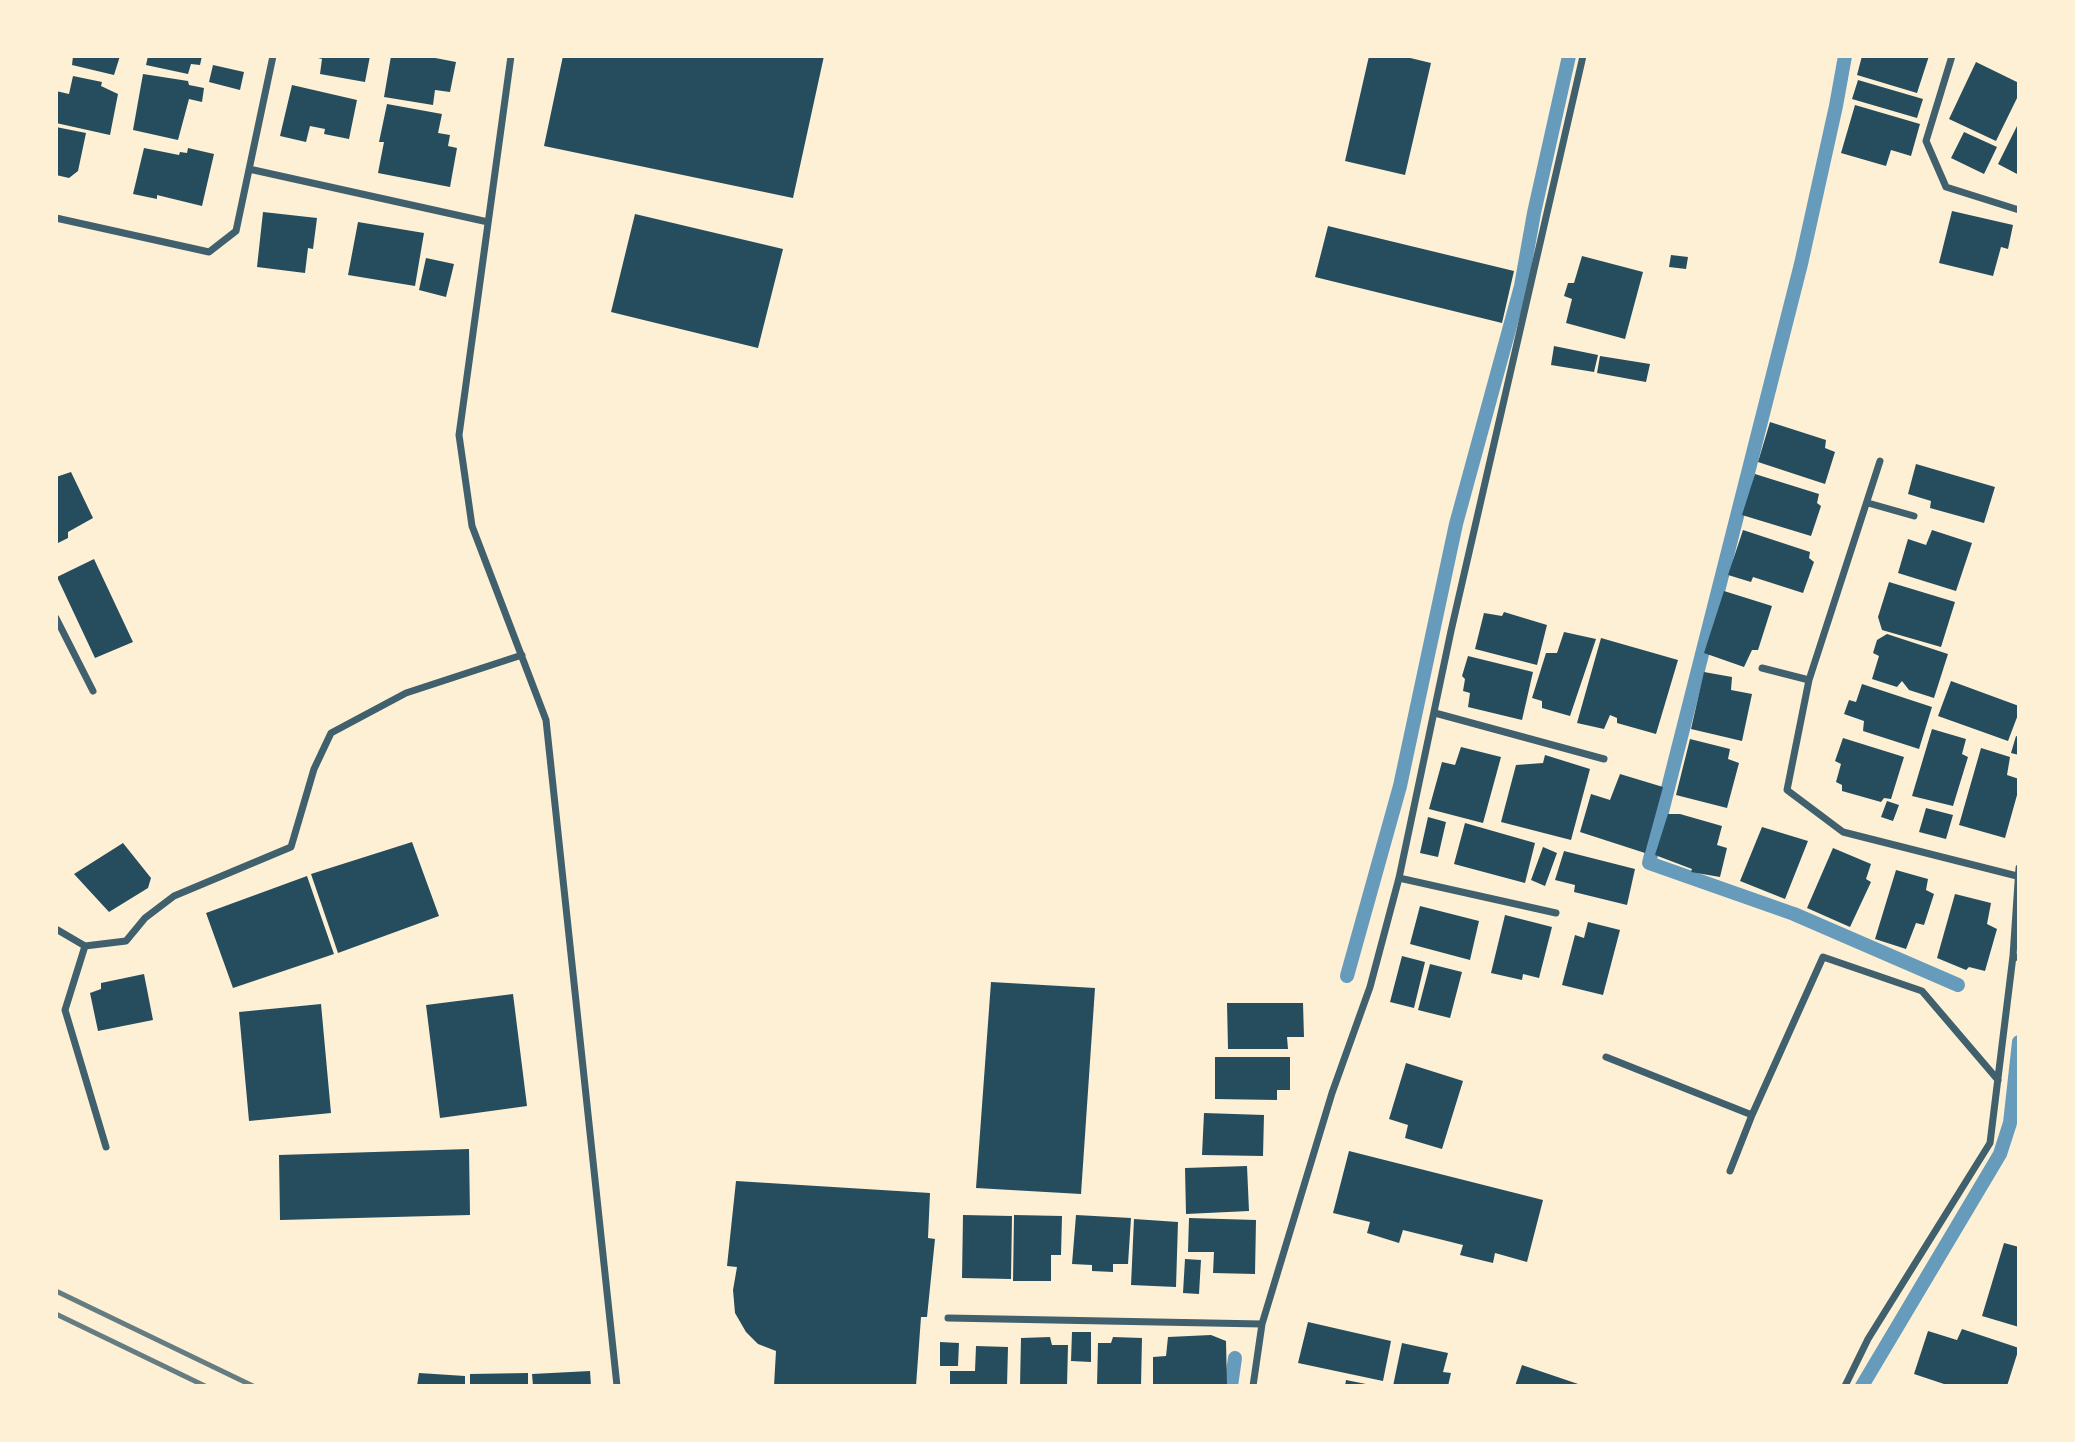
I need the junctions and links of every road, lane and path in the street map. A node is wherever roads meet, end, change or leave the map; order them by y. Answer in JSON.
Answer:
{"nodes":[{"id":1,"x":273,"y":56,"type":"edge"},
{"id":2,"x":511,"y":56,"type":"edge"},
{"id":3,"x":1583,"y":56,"type":"edge"},
{"id":4,"x":1952,"y":56,"type":"edge"},
{"id":5,"x":249,"y":169,"type":"junction"},
{"id":6,"x":2019,"y":209,"type":"edge"},
{"id":7,"x":56,"y":218,"type":"edge"},
{"id":8,"x":488,"y":222,"type":"junction"},
{"id":9,"x":1880,"y":461,"type":"dead end"},
{"id":10,"x":1868,"y":503,"type":"junction"},
{"id":11,"x":1914,"y":516,"type":"dead end"},
{"id":12,"x":56,"y":618,"type":"edge"},
{"id":13,"x":522,"y":655,"type":"junction"},
{"id":14,"x":1762,"y":668,"type":"dead end"},
{"id":15,"x":1809,"y":680,"type":"junction"},
{"id":16,"x":93,"y":691,"type":"dead end"},
{"id":17,"x":1435,"y":713,"type":"junction"},
{"id":18,"x":1604,"y":759,"type":"dead end"},
{"id":19,"x":2018,"y":872,"type":"edge"},
{"id":20,"x":1399,"y":878,"type":"junction"},
{"id":21,"x":1556,"y":913,"type":"dead end"},
{"id":22,"x":56,"y":929,"type":"edge"},
{"id":23,"x":85,"y":946,"type":"junction"},
{"id":24,"x":2016,"y":957,"type":"edge"},
{"id":25,"x":1606,"y":1056,"type":"dead end"},
{"id":26,"x":1998,"y":1080,"type":"junction"},
{"id":27,"x":1752,"y":1115,"type":"junction"},
{"id":28,"x":106,"y":1147,"type":"dead end"},
{"id":29,"x":1730,"y":1171,"type":"dead end"},
{"id":30,"x":948,"y":1318,"type":"dead end"},
{"id":31,"x":1262,"y":1324,"type":"junction"},
{"id":32,"x":617,"y":1386,"type":"edge"},
{"id":33,"x":1253,"y":1386,"type":"edge"},
{"id":34,"x":1845,"y":1386,"type":"edge"}],
"edges":[{"from":1,"to":5,"type":"street"},
{"from":2,"to":8,"type":"street"},
{"from":3,"to":17,"type":"street"},
{"from":4,"to":6,"type":"street"},
{"from":5,"to":7,"type":"street"},
{"from":5,"to":8,"type":"street"},
{"from":8,"to":13,"type":"street"},
{"from":9,"to":10,"type":"street"},
{"from":10,"to":11,"type":"street"},
{"from":10,"to":15,"type":"street"},
{"from":12,"to":16,"type":"street"},
{"from":13,"to":23,"type":"street"},
{"from":13,"to":32,"type":"street"},
{"from":14,"to":15,"type":"street"},
{"from":15,"to":19,"type":"street"},
{"from":17,"to":18,"type":"street"},
{"from":17,"to":20,"type":"street"},
{"from":19,"to":24,"type":"street"},
{"from":20,"to":21,"type":"street"},
{"from":20,"to":31,"type":"street"},
{"from":22,"to":23,"type":"street"},
{"from":23,"to":28,"type":"street"},
{"from":24,"to":26,"type":"street"},
{"from":25,"to":27,"type":"street"},
{"from":26,"to":27,"type":"street"},
{"from":26,"to":34,"type":"street"},
{"from":27,"to":29,"type":"street"},
{"from":30,"to":31,"type":"street"},
{"from":31,"to":33,"type":"street"}]}
